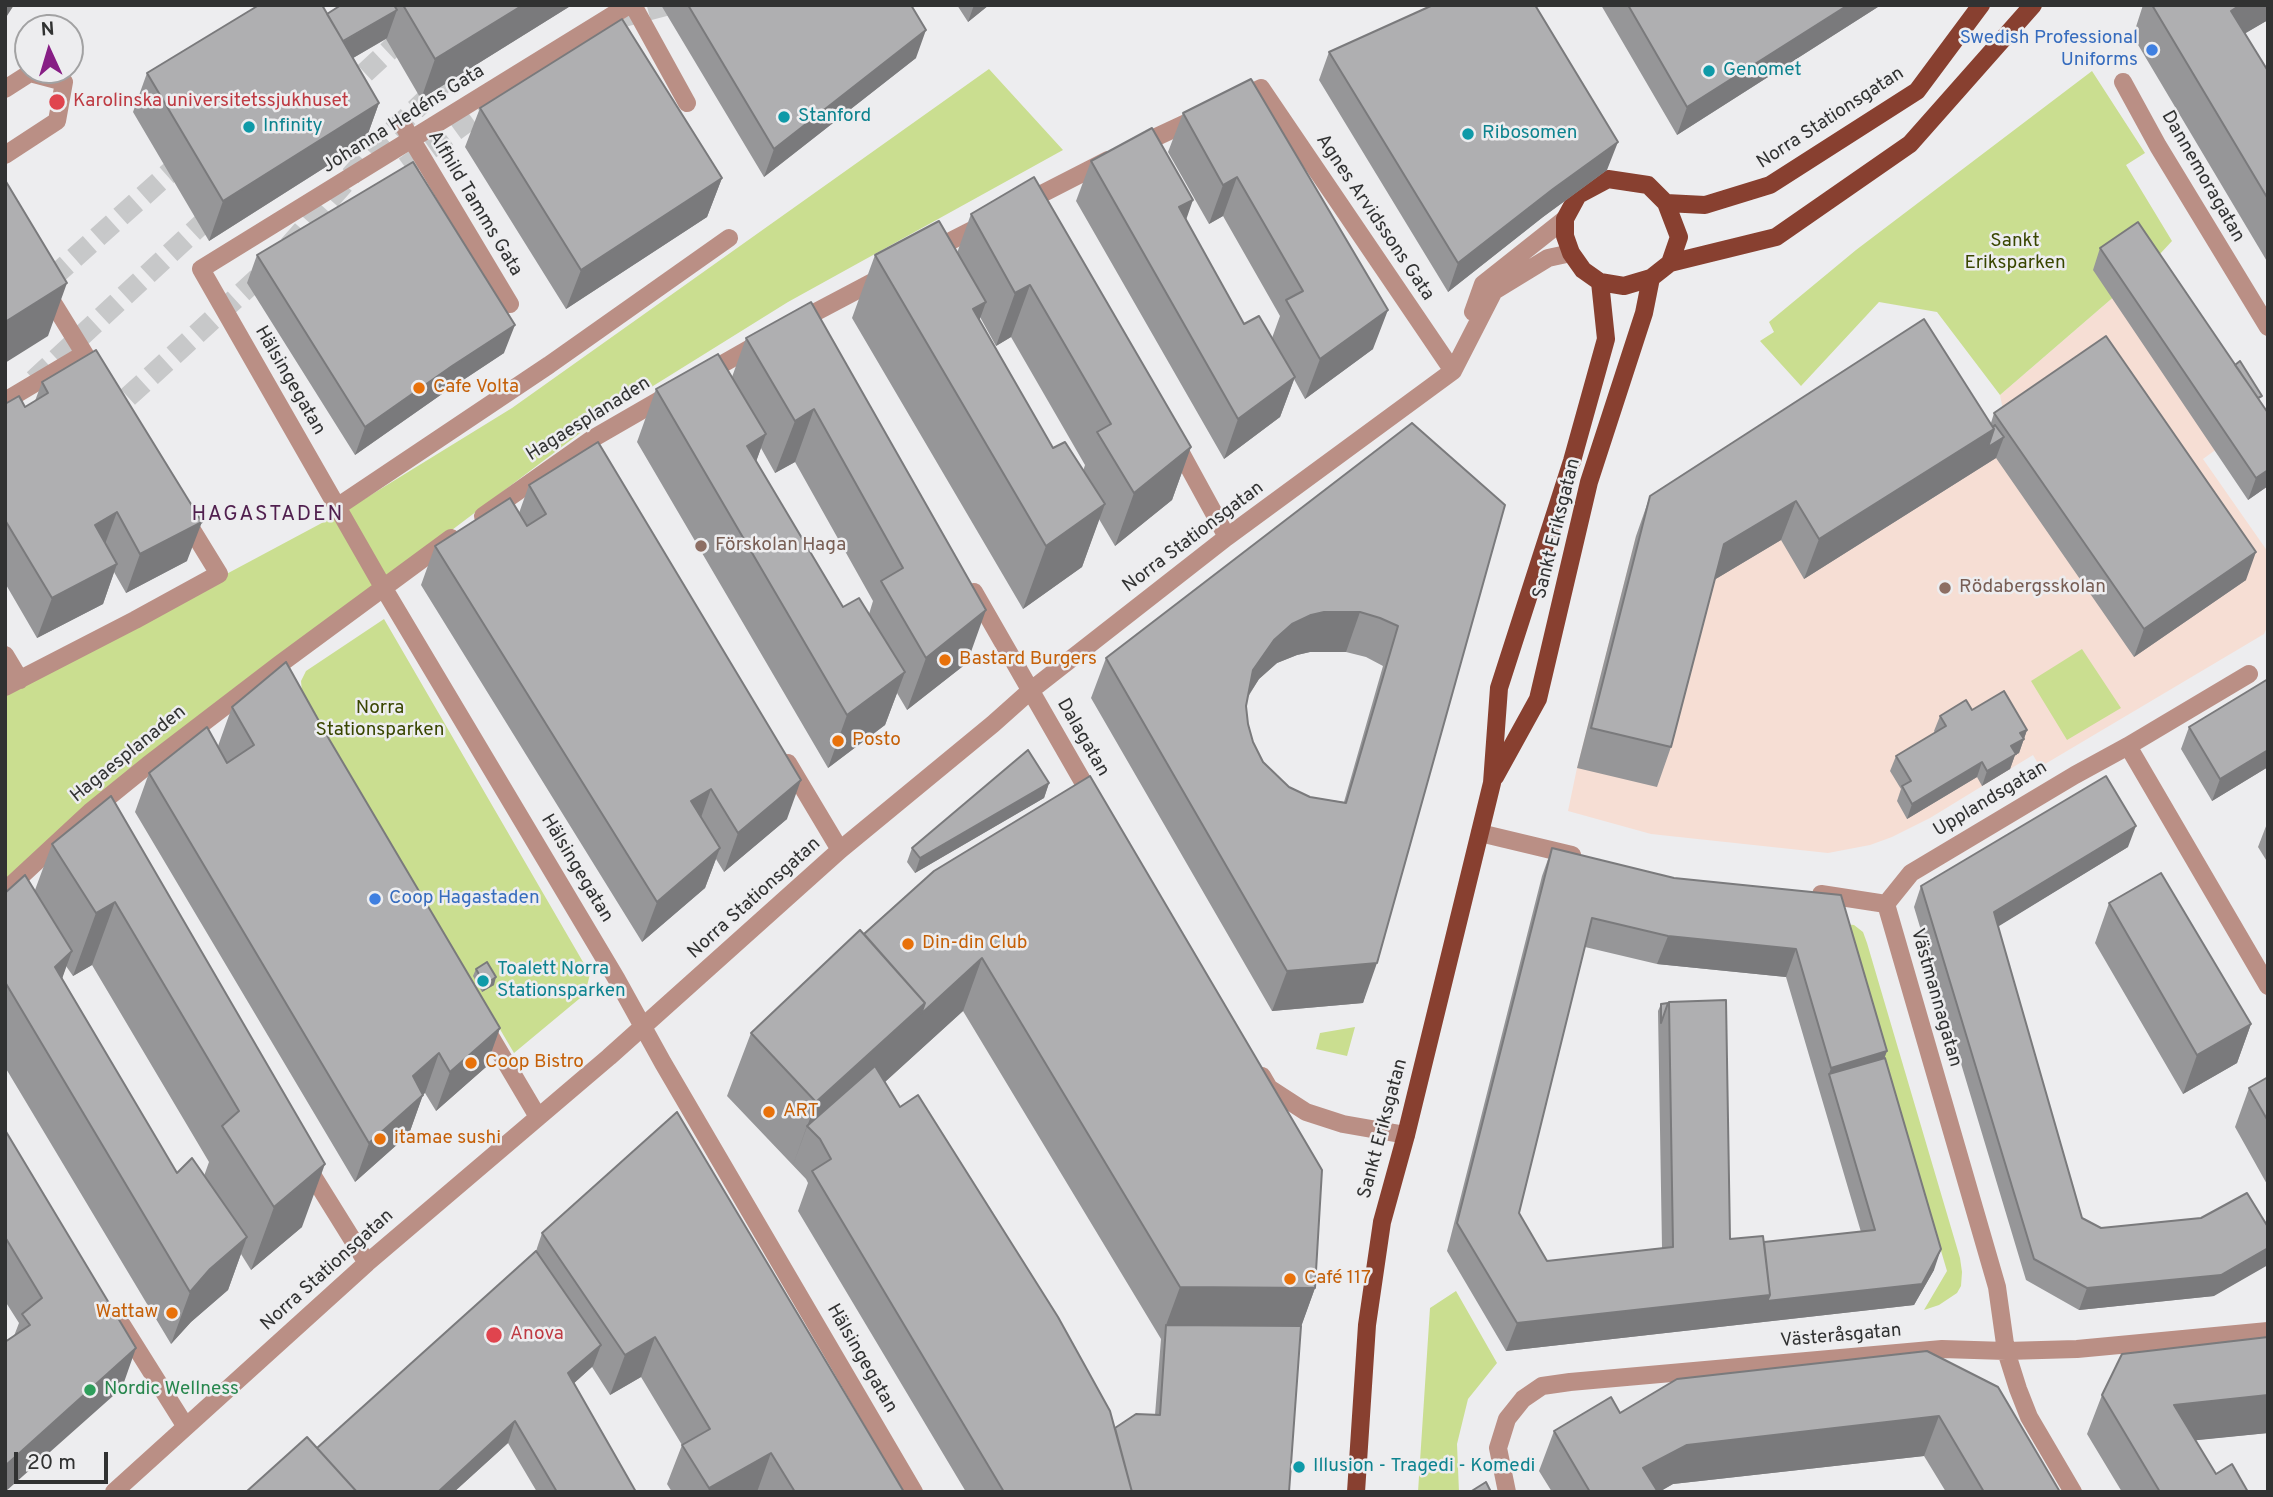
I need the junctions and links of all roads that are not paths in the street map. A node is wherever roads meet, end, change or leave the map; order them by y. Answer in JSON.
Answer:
{"nodes":[{"id":1,"x":631,"y":5,"type":"edge"},
{"id":2,"x":1981,"y":5,"type":"edge"},
{"id":3,"x":2033,"y":5,"type":"edge"},
{"id":4,"x":2123,"y":82,"type":"dead end"},
{"id":5,"x":1261,"y":88,"type":"joint"},
{"id":6,"x":5,"y":89,"type":"edge"},
{"id":7,"x":687,"y":103,"type":"dead end"},
{"id":8,"x":408,"y":133,"type":"junction"},
{"id":9,"x":5,"y":155,"type":"edge"},
{"id":10,"x":1666,"y":202,"type":"junction"},
{"id":11,"x":1565,"y":219,"type":"junction"},
{"id":12,"x":729,"y":238,"type":"dead end"},
{"id":13,"x":1572,"y":253,"type":"junction"},
{"id":14,"x":1670,"y":263,"type":"junction"},
{"id":15,"x":201,"y":269,"type":"joint"},
{"id":16,"x":1651,"y":278,"type":"junction"},
{"id":17,"x":39,"y":280,"type":"edge"},
{"id":18,"x":1600,"y":282,"type":"junction"},
{"id":19,"x":510,"y":304,"type":"dead end"},
{"id":20,"x":2268,"y":327,"type":"edge"},
{"id":21,"x":84,"y":354,"type":"junction"},
{"id":22,"x":1453,"y":371,"type":"junction"},
{"id":23,"x":106,"y":389,"type":"edge"},
{"id":24,"x":5,"y":401,"type":"edge"},
{"id":25,"x":1164,"y":423,"type":"edge"},
{"id":26,"x":177,"y":506,"type":"edge"},
{"id":27,"x":337,"y":507,"type":"junction"},
{"id":28,"x":1227,"y":537,"type":"junction"},
{"id":29,"x":967,"y":580,"type":"edge"},
{"id":30,"x":383,"y":587,"type":"junction"},
{"id":31,"x":5,"y":655,"type":"edge"},
{"id":32,"x":2249,"y":674,"type":"dead end"},
{"id":33,"x":13,"y":684,"type":"edge"},
{"id":34,"x":1030,"y":691,"type":"junction"},
{"id":35,"x":2128,"y":746,"type":"junction"},
{"id":36,"x":778,"y":747,"type":"edge"},
{"id":37,"x":1492,"y":783,"type":"junction"},
{"id":38,"x":1105,"y":820,"type":"edge"},
{"id":39,"x":1480,"y":833,"type":"junction"},
{"id":40,"x":840,"y":850,"type":"junction"},
{"id":41,"x":1588,"y":859,"type":"edge"},
{"id":42,"x":5,"y":891,"type":"edge"},
{"id":43,"x":1806,"y":893,"type":"edge"},
{"id":44,"x":1886,"y":904,"type":"junction"},
{"id":45,"x":2268,"y":986,"type":"edge"},
{"id":46,"x":472,"y":1005,"type":"edge"},
{"id":47,"x":644,"y":1027,"type":"junction"},
{"id":48,"x":1255,"y":1065,"type":"edge"},
{"id":49,"x":538,"y":1117,"type":"junction"},
{"id":50,"x":1406,"y":1135,"type":"junction"},
{"id":51,"x":295,"y":1147,"type":"edge"},
{"id":52,"x":367,"y":1263,"type":"junction"},
{"id":53,"x":113,"y":1309,"type":"edge"},
{"id":54,"x":2268,"y":1331,"type":"edge"},
{"id":55,"x":2006,"y":1351,"type":"junction"},
{"id":56,"x":186,"y":1427,"type":"junction"},
{"id":57,"x":114,"y":1492,"type":"edge"},
{"id":58,"x":914,"y":1492,"type":"edge"},
{"id":59,"x":1356,"y":1492,"type":"edge"},
{"id":60,"x":1507,"y":1492,"type":"edge"},
{"id":61,"x":2073,"y":1492,"type":"edge"}],
"edges":[{"from":1,"to":7,"type":"street"},
{"from":1,"to":8,"type":"street","name":"Johanna Hedéns Gata"},
{"from":2,"to":10,"type":"main road","name":"Norra Stationsgatan"},
{"from":3,"to":14,"type":"main road"},
{"from":4,"to":20,"type":"street","name":"Dannemoragatan"},
{"from":5,"to":22,"type":"street","name":"Agnes Arvidssons Gata"},
{"from":5,"to":30,"type":"street","name":"Hagaesplanaden"},
{"from":6,"to":9,"type":"street"},
{"from":8,"to":15,"type":"street","name":"Johanna Hedéns Gata"},
{"from":8,"to":19,"type":"street","name":"Alfhild Tamms Gata"},
{"from":10,"to":11,"type":"main road","name":"Norra Stationsgatan"},
{"from":10,"to":14,"type":"main road"},
{"from":11,"to":13,"type":"main road"},
{"from":11,"to":22,"type":"street","name":"Norra Stationsgatan"},
{"from":12,"to":27,"type":"street"},
{"from":13,"to":18,"type":"main road"},
{"from":13,"to":22,"type":"street","name":"Norra Stationsgatan"},
{"from":14,"to":16,"type":"main road"},
{"from":15,"to":27,"type":"street","name":"Hälsingegatan"},
{"from":16,"to":18,"type":"main road"},
{"from":16,"to":37,"type":"main road","name":"Sankt Eriksgatan"},
{"from":17,"to":21,"type":"street"},
{"from":18,"to":37,"type":"main road","name":"Sankt Eriksgatan"},
{"from":21,"to":23,"type":"street"},
{"from":21,"to":24,"type":"street"},
{"from":22,"to":28,"type":"street","name":"Norra Stationsgatan"},
{"from":25,"to":28,"type":"street"},
{"from":26,"to":33,"type":"street"},
{"from":27,"to":30,"type":"street","name":"Hälsingegatan"},
{"from":28,"to":34,"type":"street","name":"Norra Stationsgatan"},
{"from":29,"to":34,"type":"street","name":"Dalagatan"},
{"from":30,"to":42,"type":"street","name":"Hagaesplanaden"},
{"from":30,"to":47,"type":"street","name":"Hälsingegatan"},
{"from":31,"to":33,"type":"street"},
{"from":32,"to":35,"type":"street","name":"Upplandsgatan"},
{"from":34,"to":38,"type":"street","name":"Dalagatan"},
{"from":34,"to":40,"type":"street","name":"Norra Stationsgatan"},
{"from":35,"to":44,"type":"street","name":"Upplandsgatan"},
{"from":35,"to":45,"type":"street"},
{"from":36,"to":40,"type":"street"},
{"from":37,"to":39,"type":"main road","name":"Sankt Eriksgatan"},
{"from":39,"to":41,"type":"street"},
{"from":39,"to":50,"type":"main road","name":"Sankt Eriksgatan"},
{"from":40,"to":47,"type":"street","name":"Norra Stationsgatan"},
{"from":43,"to":44,"type":"street"},
{"from":44,"to":55,"type":"street","name":"Västmannagatan"},
{"from":46,"to":49,"type":"street"},
{"from":47,"to":49,"type":"street","name":"Norra Stationsgatan"},
{"from":47,"to":58,"type":"street","name":"Hälsingegatan"},
{"from":48,"to":50,"type":"street"},
{"from":49,"to":52,"type":"street","name":"Norra Stationsgatan"},
{"from":50,"to":59,"type":"main road","name":"Sankt Eriksgatan"},
{"from":51,"to":52,"type":"street"},
{"from":52,"to":56,"type":"street","name":"Norra Stationsgatan"},
{"from":53,"to":56,"type":"street"},
{"from":54,"to":55,"type":"street","name":"Västeråsgatan"},
{"from":55,"to":60,"type":"street","name":"Västeråsgatan"},
{"from":55,"to":61,"type":"street","name":"Västmannagatan"},
{"from":56,"to":57,"type":"street","name":"Norra Stationsgatan"}]}
